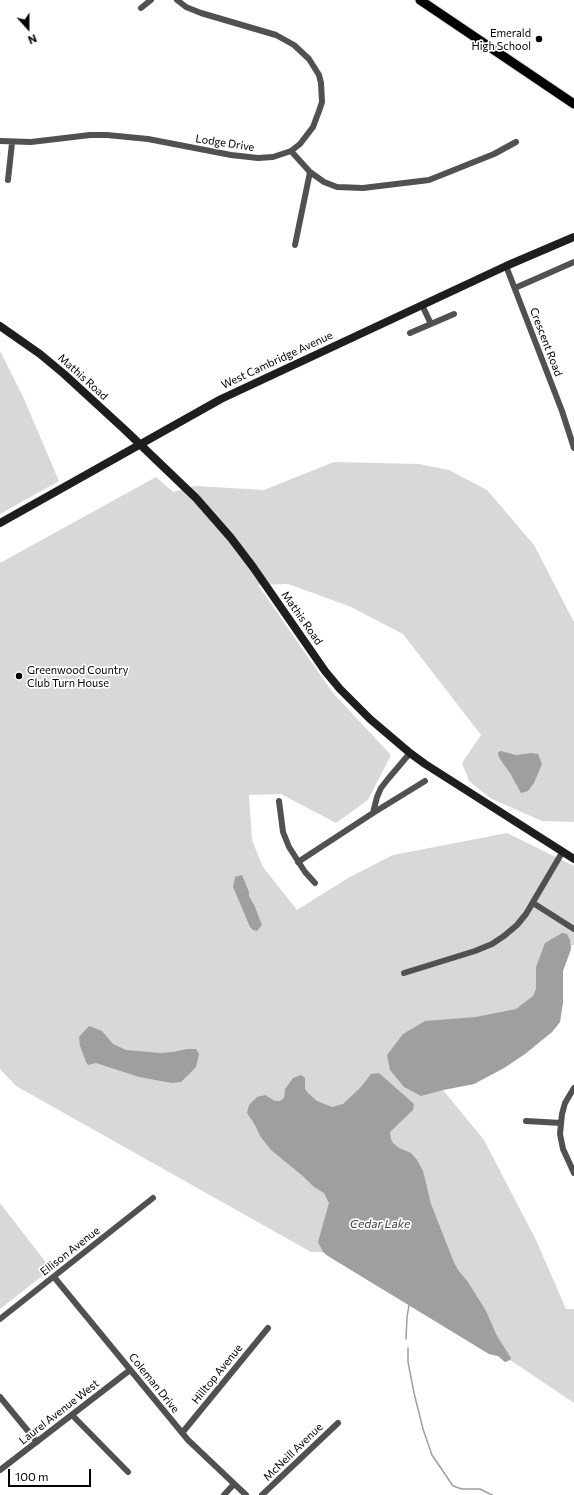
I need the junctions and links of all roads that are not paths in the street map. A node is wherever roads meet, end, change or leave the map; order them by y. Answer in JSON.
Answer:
{"nodes":[{"id":1,"x":151,"y":0,"type":"edge"},
{"id":2,"x":177,"y":0,"type":"edge"},
{"id":3,"x":420,"y":0,"type":"edge"},
{"id":4,"x":141,"y":8,"type":"dead end"},
{"id":5,"x":574,"y":104,"type":"edge"},
{"id":6,"x":0,"y":141,"type":"edge"},
{"id":7,"x":516,"y":142,"type":"dead end"},
{"id":8,"x":12,"y":143,"type":"junction"},
{"id":9,"x":291,"y":151,"type":"junction"},
{"id":10,"x":310,"y":172,"type":"junction"},
{"id":11,"x":8,"y":180,"type":"dead end"},
{"id":12,"x":574,"y":237,"type":"edge"},
{"id":13,"x":295,"y":245,"type":"dead end"},
{"id":14,"x":574,"y":262,"type":"edge"},
{"id":15,"x":506,"y":266,"type":"junction"},
{"id":16,"x":515,"y":288,"type":"junction"},
{"id":17,"x":422,"y":305,"type":"junction"},
{"id":18,"x":454,"y":314,"type":"dead end"},
{"id":19,"x":431,"y":324,"type":"junction"},
{"id":20,"x":0,"y":326,"type":"edge"},
{"id":21,"x":410,"y":333,"type":"dead end"},
{"id":22,"x":140,"y":444,"type":"junction"},
{"id":23,"x":574,"y":448,"type":"edge"},
{"id":24,"x":0,"y":524,"type":"edge"},
{"id":25,"x":410,"y":753,"type":"junction"},
{"id":26,"x":424,"y":781,"type":"dead end"},
{"id":27,"x":279,"y":801,"type":"dead end"},
{"id":28,"x":373,"y":813,"type":"junction"},
{"id":29,"x":562,"y":851,"type":"junction"},
{"id":30,"x":574,"y":859,"type":"edge"},
{"id":31,"x":298,"y":862,"type":"junction"},
{"id":32,"x":315,"y":883,"type":"dead end"},
{"id":33,"x":532,"y":903,"type":"junction"},
{"id":34,"x":574,"y":928,"type":"edge"},
{"id":35,"x":404,"y":973,"type":"dead end"},
{"id":36,"x":574,"y":1088,"type":"edge"},
{"id":37,"x":526,"y":1121,"type":"dead end"},
{"id":38,"x":560,"y":1123,"type":"junction"},
{"id":39,"x":574,"y":1173,"type":"edge"},
{"id":40,"x":153,"y":1198,"type":"dead end"},
{"id":41,"x":54,"y":1277,"type":"junction"},
{"id":42,"x":0,"y":1319,"type":"edge"},
{"id":43,"x":268,"y":1328,"type":"dead end"},
{"id":44,"x":130,"y":1370,"type":"junction"},
{"id":45,"x":0,"y":1397,"type":"edge"},
{"id":46,"x":72,"y":1415,"type":"junction"},
{"id":47,"x":338,"y":1423,"type":"dead end"},
{"id":48,"x":182,"y":1433,"type":"junction"},
{"id":49,"x":37,"y":1442,"type":"junction"},
{"id":50,"x":0,"y":1470,"type":"edge"},
{"id":51,"x":128,"y":1472,"type":"dead end"},
{"id":52,"x":234,"y":1484,"type":"junction"},
{"id":53,"x":224,"y":1495,"type":"edge"},
{"id":54,"x":246,"y":1495,"type":"edge"},
{"id":55,"x":262,"y":1495,"type":"edge"}],
"edges":[{"from":1,"to":4,"type":"street"},
{"from":2,"to":9,"type":"street","name":"Lodge Drive"},
{"from":3,"to":5,"type":"main road"},
{"from":6,"to":8,"type":"street","name":"Lodge Drive"},
{"from":7,"to":10,"type":"street"},
{"from":8,"to":9,"type":"street","name":"Lodge Drive"},
{"from":8,"to":11,"type":"street"},
{"from":9,"to":10,"type":"street"},
{"from":10,"to":13,"type":"street"},
{"from":12,"to":15,"type":"street","name":"West Cambridge Avenue"},
{"from":14,"to":16,"type":"street"},
{"from":15,"to":16,"type":"street","name":"Crescent Road"},
{"from":15,"to":17,"type":"street","name":"West Cambridge Avenue"},
{"from":16,"to":23,"type":"street","name":"Crescent Road"},
{"from":17,"to":19,"type":"street"},
{"from":17,"to":22,"type":"street","name":"West Cambridge Avenue"},
{"from":18,"to":19,"type":"street"},
{"from":19,"to":21,"type":"street"},
{"from":20,"to":22,"type":"street","name":"Mathis Road"},
{"from":22,"to":24,"type":"street","name":"West Cambridge Avenue"},
{"from":22,"to":25,"type":"street","name":"Mathis Road"},
{"from":25,"to":28,"type":"street"},
{"from":25,"to":29,"type":"street","name":"Mathis Road"},
{"from":26,"to":28,"type":"street"},
{"from":27,"to":31,"type":"street"},
{"from":28,"to":31,"type":"street"},
{"from":29,"to":30,"type":"street","name":"Mathis Road"},
{"from":29,"to":33,"type":"street"},
{"from":31,"to":32,"type":"street"},
{"from":33,"to":34,"type":"street"},
{"from":33,"to":35,"type":"street"},
{"from":36,"to":38,"type":"street"},
{"from":37,"to":38,"type":"street"},
{"from":38,"to":39,"type":"street"},
{"from":40,"to":41,"type":"street","name":"Ellison Avenue"},
{"from":41,"to":42,"type":"street","name":"Ellison Avenue"},
{"from":41,"to":44,"type":"street","name":"Coleman Drive"},
{"from":43,"to":48,"type":"street","name":"Hilltop Avenue"},
{"from":44,"to":46,"type":"street","name":"Laurel Avenue West"},
{"from":44,"to":48,"type":"street","name":"Coleman Drive"},
{"from":45,"to":49,"type":"street"},
{"from":46,"to":49,"type":"street","name":"Laurel Avenue West"},
{"from":46,"to":51,"type":"street"},
{"from":47,"to":55,"type":"street","name":"McNeill Avenue"},
{"from":48,"to":52,"type":"street","name":"Coleman Drive"},
{"from":49,"to":50,"type":"street","name":"Laurel Avenue West"},
{"from":52,"to":53,"type":"street"},
{"from":52,"to":54,"type":"street","name":"Coleman Drive"}]}
